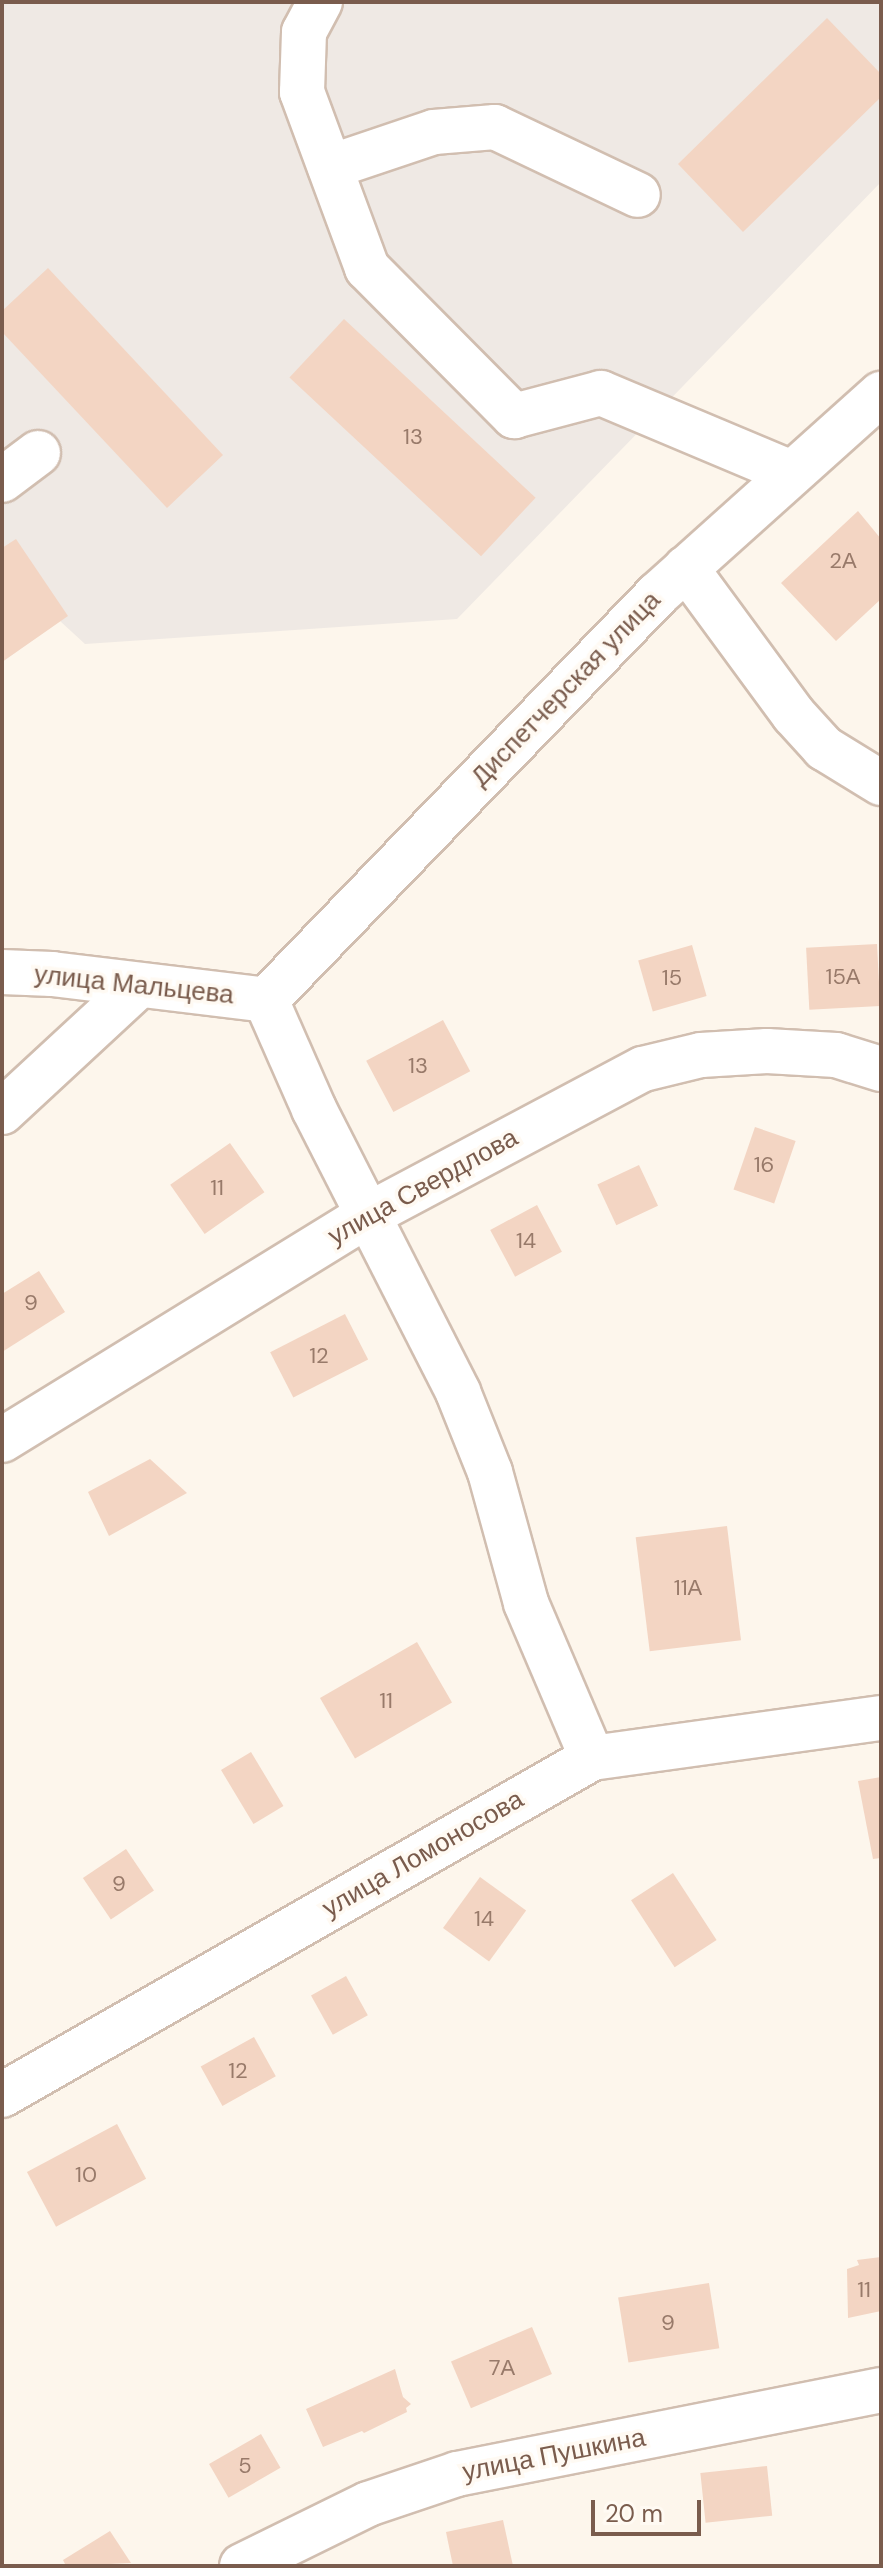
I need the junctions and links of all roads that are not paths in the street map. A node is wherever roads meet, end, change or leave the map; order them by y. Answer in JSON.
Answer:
{"nodes":[{"id":1,"x":320,"y":2,"type":"edge"},
{"id":2,"x":330,"y":167,"type":"junction"},
{"id":3,"x":638,"y":195,"type":"dead end"},
{"id":4,"x":881,"y":394,"type":"edge"},
{"id":5,"x":38,"y":453,"type":"dead end"},
{"id":6,"x":791,"y":473,"type":"junction"},
{"id":7,"x":2,"y":480,"type":"edge"},
{"id":8,"x":686,"y":568,"type":"junction"},
{"id":9,"x":881,"y":783,"type":"edge"},
{"id":10,"x":2,"y":972,"type":"edge"},
{"id":11,"x":138,"y":986,"type":"junction"},
{"id":12,"x":266,"y":1000,"type":"junction"},
{"id":13,"x":881,"y":1069,"type":"edge"},
{"id":14,"x":2,"y":1112,"type":"edge"},
{"id":15,"x":368,"y":1215,"type":"junction"},
{"id":16,"x":2,"y":1440,"type":"edge"},
{"id":17,"x":881,"y":1718,"type":"edge"},
{"id":18,"x":592,"y":1758,"type":"junction"},
{"id":19,"x":2,"y":2095,"type":"edge"},
{"id":20,"x":881,"y":2390,"type":"edge"},
{"id":21,"x":242,"y":2566,"type":"edge"}],
"edges":[{"from":1,"to":2,"type":"street"},
{"from":2,"to":3,"type":"street"},
{"from":2,"to":6,"type":"street"},
{"from":4,"to":6,"type":"street","name":"Диспетчерская улица"},
{"from":5,"to":7,"type":"street"},
{"from":6,"to":8,"type":"street","name":"Диспетчерская улица"},
{"from":8,"to":9,"type":"street"},
{"from":8,"to":12,"type":"street","name":"Диспетчерская улица"},
{"from":10,"to":11,"type":"street","name":"улица Мальцева"},
{"from":11,"to":12,"type":"street","name":"улица Мальцева"},
{"from":11,"to":14,"type":"street"},
{"from":12,"to":15,"type":"street"},
{"from":13,"to":15,"type":"street","name":"улица Свердлова"},
{"from":15,"to":16,"type":"street","name":"улица Свердлова"},
{"from":15,"to":18,"type":"street"},
{"from":17,"to":18,"type":"street","name":"улица Ломоносова"},
{"from":18,"to":19,"type":"street","name":"улица Ломоносова"},
{"from":20,"to":21,"type":"street","name":"улица Пушкина"}]}
